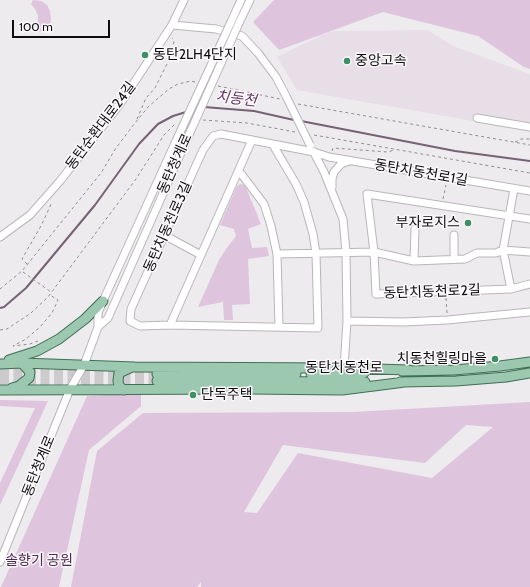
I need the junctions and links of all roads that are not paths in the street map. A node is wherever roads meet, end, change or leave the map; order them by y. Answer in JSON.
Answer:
{"nodes":[{"id":1,"x":184,"y":0,"type":"edge"},
{"id":2,"x":241,"y":0,"type":"edge"},
{"id":3,"x":250,"y":0,"type":"edge"},
{"id":4,"x":171,"y":27,"type":"junction"},
{"id":5,"x":477,"y":118,"type":"dead end"},
{"id":6,"x":530,"y":127,"type":"edge"},
{"id":7,"x":252,"y":140,"type":"junction"},
{"id":8,"x":274,"y":145,"type":"junction"},
{"id":9,"x":314,"y":152,"type":"junction"},
{"id":10,"x":350,"y":161,"type":"junction"},
{"id":11,"x":239,"y":171,"type":"junction"},
{"id":12,"x":514,"y":189,"type":"junction"},
{"id":13,"x":332,"y":191,"type":"junction"},
{"id":14,"x":530,"y":191,"type":"edge"},
{"id":15,"x":509,"y":216,"type":"junction"},
{"id":16,"x":530,"y":219,"type":"edge"},
{"id":17,"x":415,"y":229,"type":"dead end"},
{"id":18,"x":164,"y":235,"type":"junction"},
{"id":19,"x":454,"y":235,"type":"dead end"},
{"id":20,"x":0,"y":237,"type":"edge"},
{"id":21,"x":503,"y":250,"type":"junction"},
{"id":22,"x":346,"y":252,"type":"junction"},
{"id":23,"x":374,"y":252,"type":"junction"},
{"id":24,"x":530,"y":252,"type":"edge"},
{"id":25,"x":316,"y":253,"type":"junction"},
{"id":26,"x":277,"y":254,"type":"junction"},
{"id":27,"x":201,"y":255,"type":"junction"},
{"id":28,"x":454,"y":259,"type":"junction"},
{"id":29,"x":414,"y":261,"type":"junction"},
{"id":30,"x":530,"y":284,"type":"edge"},
{"id":31,"x":510,"y":289,"type":"junction"},
{"id":32,"x":103,"y":300,"type":"junction"},
{"id":33,"x":530,"y":312,"type":"edge"},
{"id":34,"x":347,"y":321,"type":"junction"},
{"id":35,"x":170,"y":325,"type":"junction"},
{"id":36,"x":98,"y":327,"type":"junction"},
{"id":37,"x":279,"y":327,"type":"junction"},
{"id":38,"x":530,"y":362,"type":"edge"},
{"id":39,"x":0,"y":363,"type":"edge"},
{"id":40,"x":22,"y":363,"type":"junction"},
{"id":41,"x":84,"y":364,"type":"junction"},
{"id":42,"x":135,"y":367,"type":"junction"},
{"id":43,"x":344,"y":368,"type":"junction"},
{"id":44,"x":409,"y":370,"type":"junction"},
{"id":45,"x":530,"y":373,"type":"edge"},
{"id":46,"x":405,"y":382,"type":"junction"},
{"id":47,"x":70,"y":389,"type":"junction"},
{"id":48,"x":3,"y":390,"type":"edge"},
{"id":49,"x":124,"y":390,"type":"junction"},
{"id":50,"x":0,"y":562,"type":"edge"}],
"edges":[{"from":1,"to":4,"type":"street","name":"동탄순환대로24길"},
{"from":2,"to":32,"type":"street","name":"동탄청계로","bridge":true},
{"from":3,"to":36,"type":"street","name":"동탄청계로","bridge":true},
{"from":4,"to":9,"type":"street","bridge":true},
{"from":4,"to":20,"type":"street","name":"동탄순환대로24길"},
{"from":5,"to":6,"type":"street"},
{"from":7,"to":8,"type":"street","name":"동탄치동천로3길"},
{"from":7,"to":11,"type":"street"},
{"from":7,"to":18,"type":"street","name":"동탄치동천로3길"},
{"from":8,"to":9,"type":"street","name":"동탄치동천로3길"},
{"from":8,"to":25,"type":"street","name":"동탄치동천로3길"},
{"from":9,"to":10,"type":"street","name":"동탄치동천로1길"},
{"from":9,"to":13,"type":"street"},
{"from":10,"to":12,"type":"street","name":"동탄치동천로1길"},
{"from":10,"to":13,"type":"street"},
{"from":11,"to":26,"type":"street"},
{"from":11,"to":27,"type":"street"},
{"from":12,"to":14,"type":"street","name":"동탄치동천로1길"},
{"from":12,"to":15,"type":"street"},
{"from":13,"to":22,"type":"street"},
{"from":15,"to":16,"type":"street","name":"동탄치동천로2길"},
{"from":15,"to":21,"type":"street"},
{"from":15,"to":23,"type":"street","name":"동탄치동천로2길"},
{"from":17,"to":29,"type":"street"},
{"from":18,"to":27,"type":"street"},
{"from":18,"to":35,"type":"street","name":"동탄치동천로3길"},
{"from":19,"to":28,"type":"street"},
{"from":21,"to":24,"type":"street"},
{"from":21,"to":28,"type":"street"},
{"from":21,"to":31,"type":"street"},
{"from":22,"to":23,"type":"street"},
{"from":22,"to":25,"type":"street"},
{"from":22,"to":34,"type":"street"},
{"from":23,"to":29,"type":"street"},
{"from":23,"to":31,"type":"street","name":"동탄치동천로2길"},
{"from":25,"to":26,"type":"street"},
{"from":25,"to":37,"type":"street","name":"동탄치동천로3길"},
{"from":26,"to":37,"type":"street"},
{"from":27,"to":35,"type":"street"},
{"from":28,"to":29,"type":"street"},
{"from":30,"to":31,"type":"street","name":"동탄치동천로2길"},
{"from":32,"to":36,"type":"street","name":"동탄청계로"},
{"from":32,"to":39,"type":"main road"},
{"from":33,"to":34,"type":"street"},
{"from":34,"to":43,"type":"street"},
{"from":35,"to":37,"type":"street","name":"동탄치동천로3길"},
{"from":36,"to":41,"type":"street","name":"동탄청계로"},
{"from":38,"to":44,"type":"main road","name":"동탄치동천로"},
{"from":39,"to":40,"type":"main road"},
{"from":40,"to":41,"type":"main road"},
{"from":40,"to":48,"type":"main road"},
{"from":41,"to":42,"type":"main road"},
{"from":41,"to":47,"type":"street","name":"동탄청계로"},
{"from":42,"to":43,"type":"main road"},
{"from":42,"to":49,"type":"main road"},
{"from":43,"to":44,"type":"main road"},
{"from":44,"to":46,"type":"main road","name":"동탄치동천로"},
{"from":45,"to":46,"type":"main road","name":"동탄치동천로"},
{"from":46,"to":49,"type":"main road"},
{"from":47,"to":48,"type":"main road"},
{"from":47,"to":49,"type":"main road"},
{"from":47,"to":50,"type":"street","name":"동탄청계로"}]}
